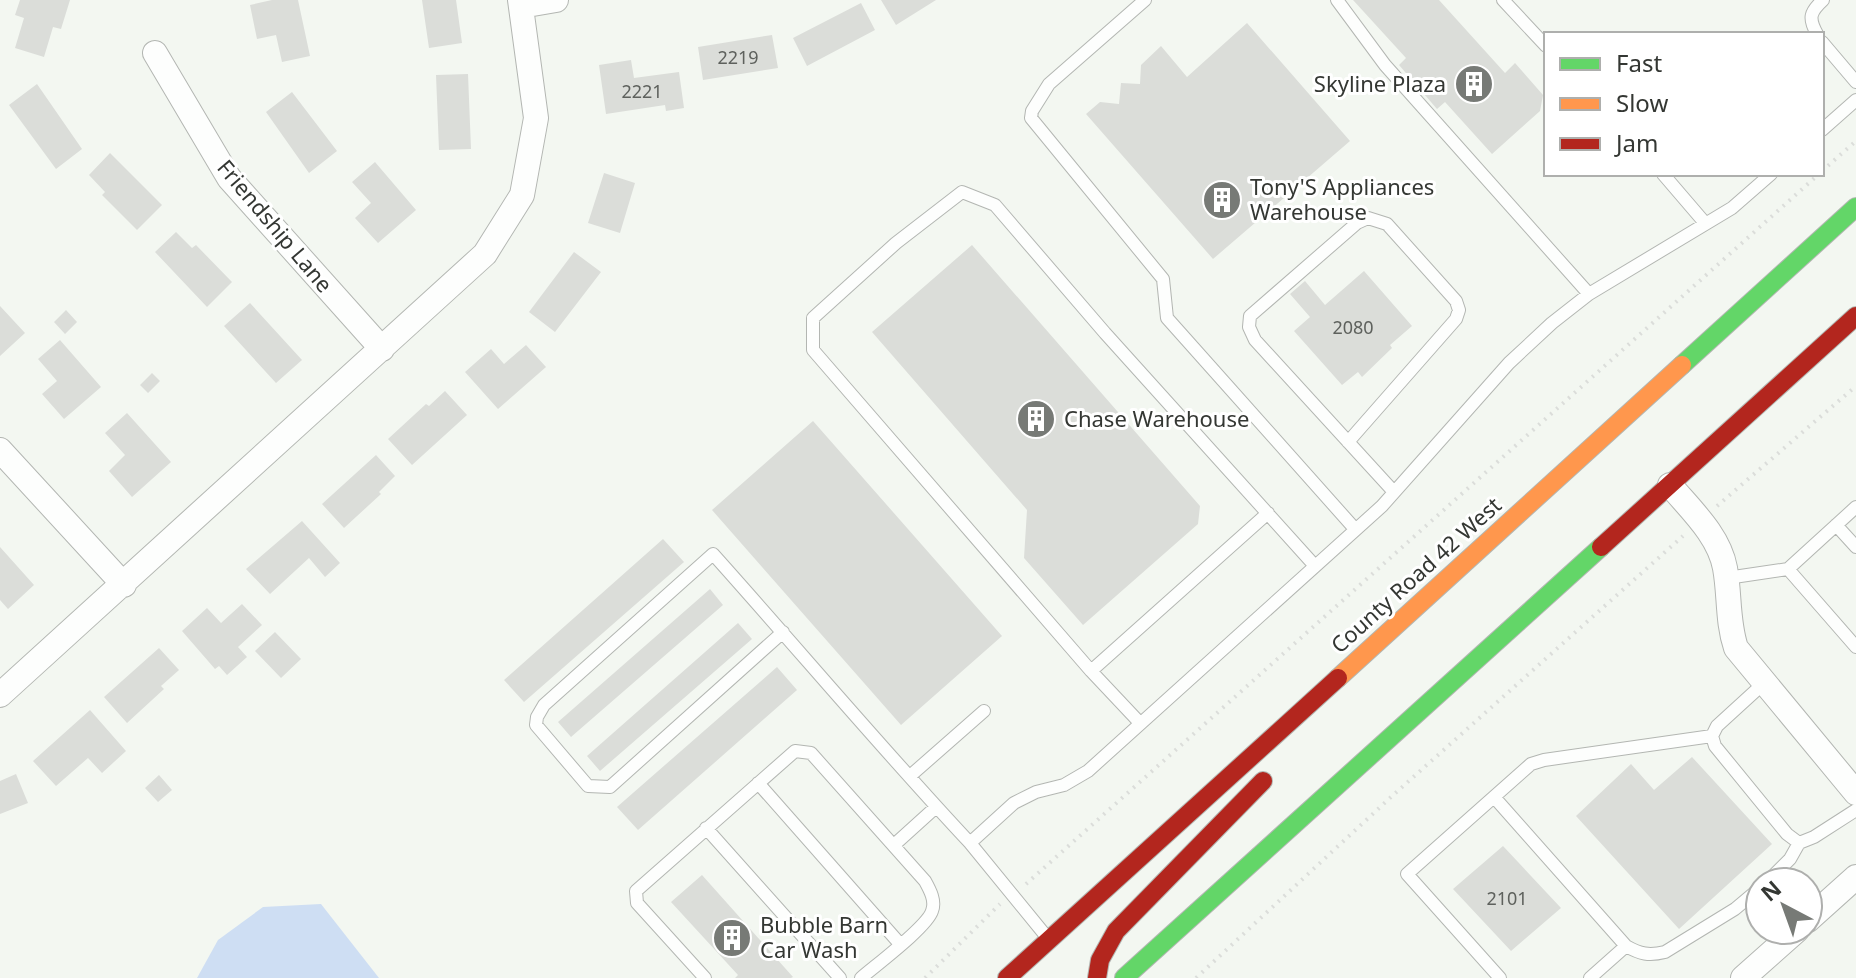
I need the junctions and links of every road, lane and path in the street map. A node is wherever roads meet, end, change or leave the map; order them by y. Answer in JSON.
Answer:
{"nodes":[{"id":1,"x":556,"y":0,"type":"edge"},
{"id":2,"x":1145,"y":0,"type":"edge"},
{"id":3,"x":1337,"y":0,"type":"edge"},
{"id":4,"x":1503,"y":0,"type":"edge"},
{"id":5,"x":1823,"y":0,"type":"edge"},
{"id":6,"x":521,"y":3,"type":"edge"},
{"id":7,"x":1816,"y":32,"type":"edge"},
{"id":8,"x":1544,"y":44,"type":"edge"},
{"id":9,"x":1824,"y":44,"type":"edge"},
{"id":10,"x":155,"y":53,"type":"dead end"},
{"id":11,"x":1856,"y":82,"type":"edge"},
{"id":12,"x":1856,"y":100,"type":"edge"},
{"id":13,"x":1824,"y":128,"type":"edge"},
{"id":14,"x":1856,"y":141,"type":"edge"},
{"id":15,"x":1824,"y":169,"type":"edge"},
{"id":16,"x":1665,"y":176,"type":"edge"},
{"id":17,"x":1769,"y":176,"type":"edge"},
{"id":18,"x":1817,"y":176,"type":"edge"},
{"id":19,"x":1856,"y":207,"type":"edge"},
{"id":20,"x":1705,"y":223,"type":"junction"},
{"id":21,"x":1589,"y":294,"type":"junction"},
{"id":22,"x":1856,"y":316,"type":"edge"},
{"id":23,"x":382,"y":349,"type":"junction"},
{"id":24,"x":1856,"y":386,"type":"edge"},
{"id":25,"x":1348,"y":442,"type":"junction"},
{"id":26,"x":0,"y":450,"type":"edge"},
{"id":27,"x":1670,"y":485,"type":"junction"},
{"id":28,"x":1394,"y":492,"type":"junction"},
{"id":29,"x":1856,"y":507,"type":"edge"},
{"id":30,"x":1268,"y":513,"type":"junction"},
{"id":31,"x":1700,"y":520,"type":"junction"},
{"id":32,"x":1836,"y":525,"type":"junction"},
{"id":33,"x":1355,"y":529,"type":"junction"},
{"id":34,"x":1856,"y":547,"type":"edge"},
{"id":35,"x":1315,"y":566,"type":"junction"},
{"id":36,"x":1788,"y":569,"type":"junction"},
{"id":37,"x":1727,"y":578,"type":"junction"},
{"id":38,"x":1444,"y":582,"type":"junction"},
{"id":39,"x":124,"y":585,"type":"junction"},
{"id":40,"x":783,"y":632,"type":"junction"},
{"id":41,"x":1856,"y":647,"type":"edge"},
{"id":42,"x":1091,"y":671,"type":"junction"},
{"id":43,"x":1763,"y":684,"type":"junction"},
{"id":44,"x":0,"y":695,"type":"edge"},
{"id":45,"x":984,"y":711,"type":"dead end"},
{"id":46,"x":1320,"y":719,"type":"dead end"},
{"id":47,"x":1140,"y":723,"type":"junction"},
{"id":48,"x":1712,"y":736,"type":"junction"},
{"id":49,"x":1278,"y":764,"type":"dead end"},
{"id":50,"x":910,"y":776,"type":"junction"},
{"id":51,"x":758,"y":783,"type":"junction"},
{"id":52,"x":1856,"y":793,"type":"edge"},
{"id":53,"x":1494,"y":797,"type":"junction"},
{"id":54,"x":936,"y":807,"type":"junction"},
{"id":55,"x":1856,"y":810,"type":"edge"},
{"id":56,"x":706,"y":828,"type":"junction"},
{"id":57,"x":970,"y":843,"type":"junction"},
{"id":58,"x":1799,"y":843,"type":"junction"},
{"id":59,"x":894,"y":845,"type":"junction"},
{"id":60,"x":1783,"y":866,"type":"edge"},
{"id":61,"x":1856,"y":877,"type":"edge"},
{"id":62,"x":1012,"y":895,"type":"junction"},
{"id":63,"x":1744,"y":901,"type":"edge"},
{"id":64,"x":1824,"y":906,"type":"edge"},
{"id":65,"x":1049,"y":940,"type":"junction"},
{"id":66,"x":900,"y":944,"type":"junction"},
{"id":67,"x":1626,"y":946,"type":"junction"},
{"id":68,"x":1779,"y":946,"type":"edge"},
{"id":69,"x":1059,"y":960,"type":"dead end"},
{"id":70,"x":705,"y":978,"type":"edge"},
{"id":71,"x":840,"y":978,"type":"edge"},
{"id":72,"x":861,"y":978,"type":"edge"},
{"id":73,"x":925,"y":978,"type":"edge"},
{"id":74,"x":1007,"y":978,"type":"edge"},
{"id":75,"x":1097,"y":978,"type":"edge"},
{"id":76,"x":1124,"y":978,"type":"edge"},
{"id":77,"x":1196,"y":978,"type":"edge"},
{"id":78,"x":1500,"y":978,"type":"edge"},
{"id":79,"x":1590,"y":978,"type":"edge"},
{"id":80,"x":1743,"y":978,"type":"edge"}],
"edges":[{"from":1,"to":6,"type":"street"},
{"from":2,"to":33,"type":"lane"},
{"from":3,"to":21,"type":"lane"},
{"from":4,"to":8,"type":"lane"},
{"from":5,"to":7,"type":"lane"},
{"from":6,"to":23,"type":"street"},
{"from":9,"to":11,"type":"lane"},
{"from":10,"to":23,"type":"street","name":"Friendship Lane"},
{"from":12,"to":13,"type":"lane"},
{"from":14,"to":15,"type":"path"},
{"from":16,"to":20,"type":"lane"},
{"from":17,"to":20,"type":"lane"},
{"from":18,"to":62,"type":"path"},
{"from":19,"to":38,"type":"highway","name":"County Road 42 West"},
{"from":20,"to":21,"type":"lane"},
{"from":21,"to":28,"type":"lane"},
{"from":22,"to":27,"type":"highway"},
{"from":23,"to":39,"type":"street"},
{"from":24,"to":31,"type":"path"},
{"from":25,"to":25,"type":"lane"},
{"from":25,"to":28,"type":"lane"},
{"from":26,"to":39,"type":"street"},
{"from":27,"to":31,"type":"street"},
{"from":27,"to":76,"type":"highway"},
{"from":28,"to":33,"type":"lane"},
{"from":29,"to":32,"type":"lane"},
{"from":30,"to":35,"type":"lane"},
{"from":30,"to":42,"type":"lane"},
{"from":30,"to":42,"type":"lane"},
{"from":31,"to":37,"type":"street"},
{"from":31,"to":77,"type":"path"},
{"from":32,"to":34,"type":"lane"},
{"from":32,"to":36,"type":"lane"},
{"from":33,"to":35,"type":"lane"},
{"from":35,"to":47,"type":"lane"},
{"from":36,"to":37,"type":"lane"},
{"from":36,"to":41,"type":"lane"},
{"from":37,"to":43,"type":"street"},
{"from":38,"to":46,"type":"highway"},
{"from":38,"to":65,"type":"highway","name":"County Road 42 West"},
{"from":39,"to":44,"type":"street"},
{"from":40,"to":40,"type":"lane"},
{"from":40,"to":50,"type":"lane"},
{"from":42,"to":47,"type":"lane"},
{"from":43,"to":48,"type":"lane"},
{"from":43,"to":52,"type":"street"},
{"from":45,"to":50,"type":"lane"},
{"from":47,"to":57,"type":"lane"},
{"from":48,"to":53,"type":"lane"},
{"from":48,"to":58,"type":"lane"},
{"from":49,"to":75,"type":"highway"},
{"from":50,"to":54,"type":"lane"},
{"from":51,"to":56,"type":"lane"},
{"from":51,"to":59,"type":"lane"},
{"from":51,"to":66,"type":"lane"},
{"from":53,"to":67,"type":"lane"},
{"from":53,"to":78,"type":"lane"},
{"from":54,"to":57,"type":"lane"},
{"from":54,"to":59,"type":"lane"},
{"from":55,"to":58,"type":"lane"},
{"from":56,"to":70,"type":"lane"},
{"from":56,"to":71,"type":"lane"},
{"from":57,"to":62,"type":"lane"},
{"from":58,"to":60,"type":"lane"},
{"from":59,"to":66,"type":"lane"},
{"from":61,"to":64,"type":"street"},
{"from":62,"to":65,"type":"lane"},
{"from":62,"to":73,"type":"path"},
{"from":63,"to":67,"type":"lane"},
{"from":65,"to":69,"type":"highway"},
{"from":65,"to":74,"type":"highway","name":"County Road 42 West"},
{"from":66,"to":72,"type":"lane"},
{"from":67,"to":79,"type":"lane"},
{"from":68,"to":80,"type":"street"}]}
